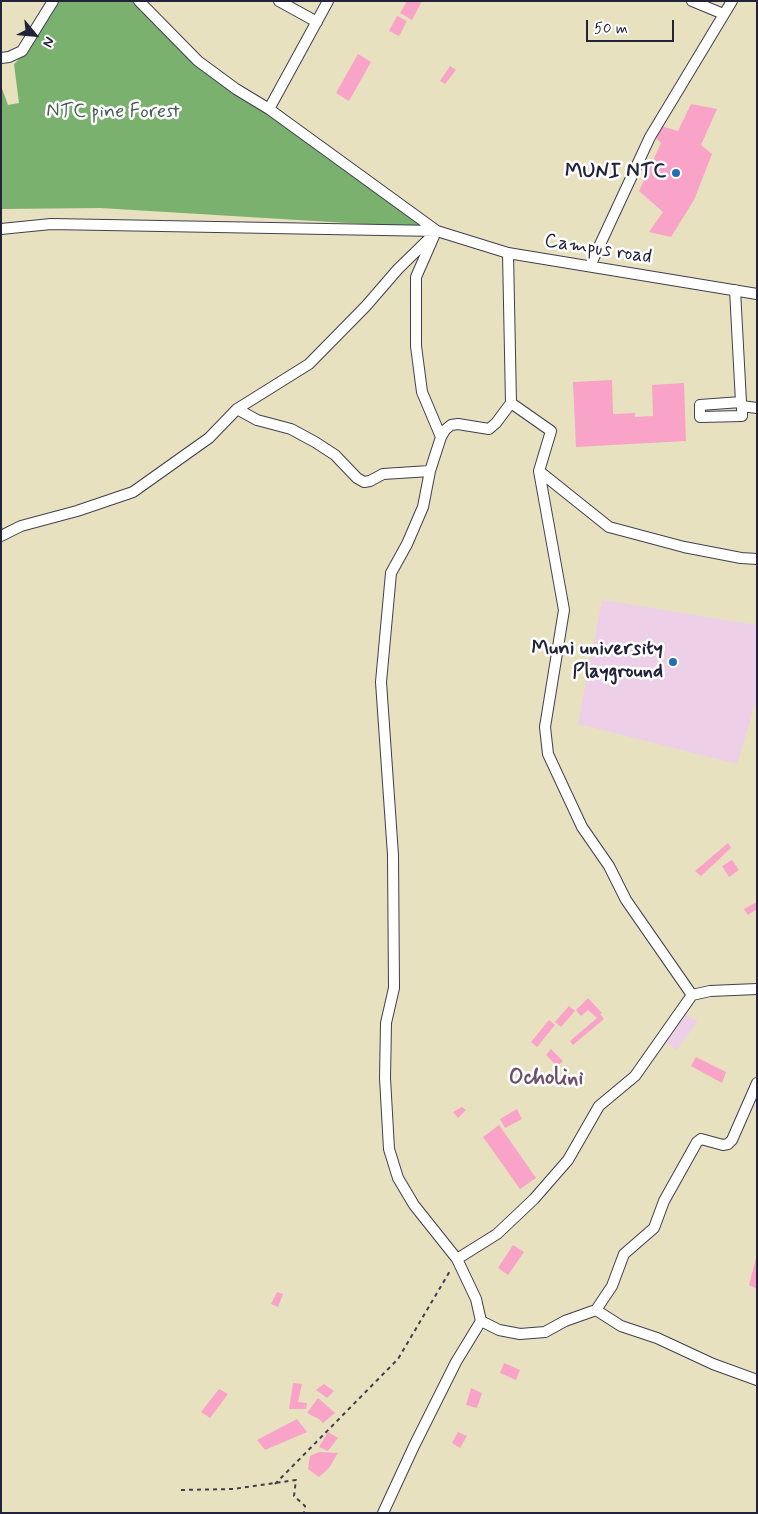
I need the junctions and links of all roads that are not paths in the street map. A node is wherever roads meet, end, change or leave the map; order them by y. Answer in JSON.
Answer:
{"nodes":[{"id":1,"x":53,"y":1,"type":"edge"},
{"id":2,"x":139,"y":1,"type":"edge"},
{"id":3,"x":279,"y":1,"type":"edge"},
{"id":4,"x":328,"y":1,"type":"edge"},
{"id":5,"x":692,"y":1,"type":"edge"},
{"id":6,"x":732,"y":1,"type":"edge"},
{"id":7,"x":721,"y":13,"type":"dead end"},
{"id":8,"x":317,"y":22,"type":"junction"},
{"id":9,"x":1,"y":58,"type":"edge"},
{"id":10,"x":268,"y":109,"type":"junction"},
{"id":11,"x":1,"y":229,"type":"edge"},
{"id":12,"x":437,"y":231,"type":"junction"},
{"id":13,"x":508,"y":253,"type":"junction"},
{"id":14,"x":590,"y":266,"type":"junction"},
{"id":15,"x":735,"y":290,"type":"junction"},
{"id":16,"x":757,"y":294,"type":"edge"},
{"id":17,"x":511,"y":403,"type":"junction"},
{"id":18,"x":757,"y":408,"type":"edge"},
{"id":19,"x":237,"y":409,"type":"junction"},
{"id":20,"x":441,"y":436,"type":"junction"},
{"id":21,"x":430,"y":471,"type":"junction"},
{"id":22,"x":539,"y":471,"type":"junction"},
{"id":23,"x":1,"y":536,"type":"edge"},
{"id":24,"x":757,"y":559,"type":"edge"},
{"id":25,"x":757,"y":989,"type":"edge"},
{"id":26,"x":692,"y":995,"type":"junction"},
{"id":27,"x":757,"y":1083,"type":"edge"},
{"id":28,"x":457,"y":1259,"type":"junction"},
{"id":29,"x":596,"y":1310,"type":"junction"},
{"id":30,"x":481,"y":1321,"type":"junction"},
{"id":31,"x":757,"y":1380,"type":"edge"},
{"id":32,"x":384,"y":1513,"type":"edge"}],
"edges":[{"from":1,"to":9,"type":"street"},
{"from":2,"to":10,"type":"street"},
{"from":3,"to":8,"type":"street"},
{"from":4,"to":8,"type":"street"},
{"from":5,"to":7,"type":"street"},
{"from":6,"to":14,"type":"street"},
{"from":8,"to":10,"type":"street"},
{"from":10,"to":12,"type":"street"},
{"from":11,"to":12,"type":"street"},
{"from":12,"to":13,"type":"street","name":"Campus road"},
{"from":12,"to":19,"type":"street"},
{"from":12,"to":20,"type":"street"},
{"from":13,"to":14,"type":"street","name":"Campus road"},
{"from":13,"to":17,"type":"street"},
{"from":14,"to":15,"type":"street","name":"Campus road"},
{"from":15,"to":16,"type":"street","name":"Campus road"},
{"from":15,"to":18,"type":"street"},
{"from":17,"to":20,"type":"street"},
{"from":17,"to":22,"type":"street"},
{"from":19,"to":21,"type":"street"},
{"from":19,"to":23,"type":"street"},
{"from":20,"to":21,"type":"street"},
{"from":21,"to":28,"type":"street"},
{"from":22,"to":24,"type":"street"},
{"from":22,"to":26,"type":"street"},
{"from":25,"to":26,"type":"street"},
{"from":26,"to":28,"type":"street"},
{"from":27,"to":29,"type":"street"},
{"from":28,"to":30,"type":"street"},
{"from":29,"to":30,"type":"street"},
{"from":29,"to":31,"type":"street"},
{"from":30,"to":32,"type":"street"}]}
